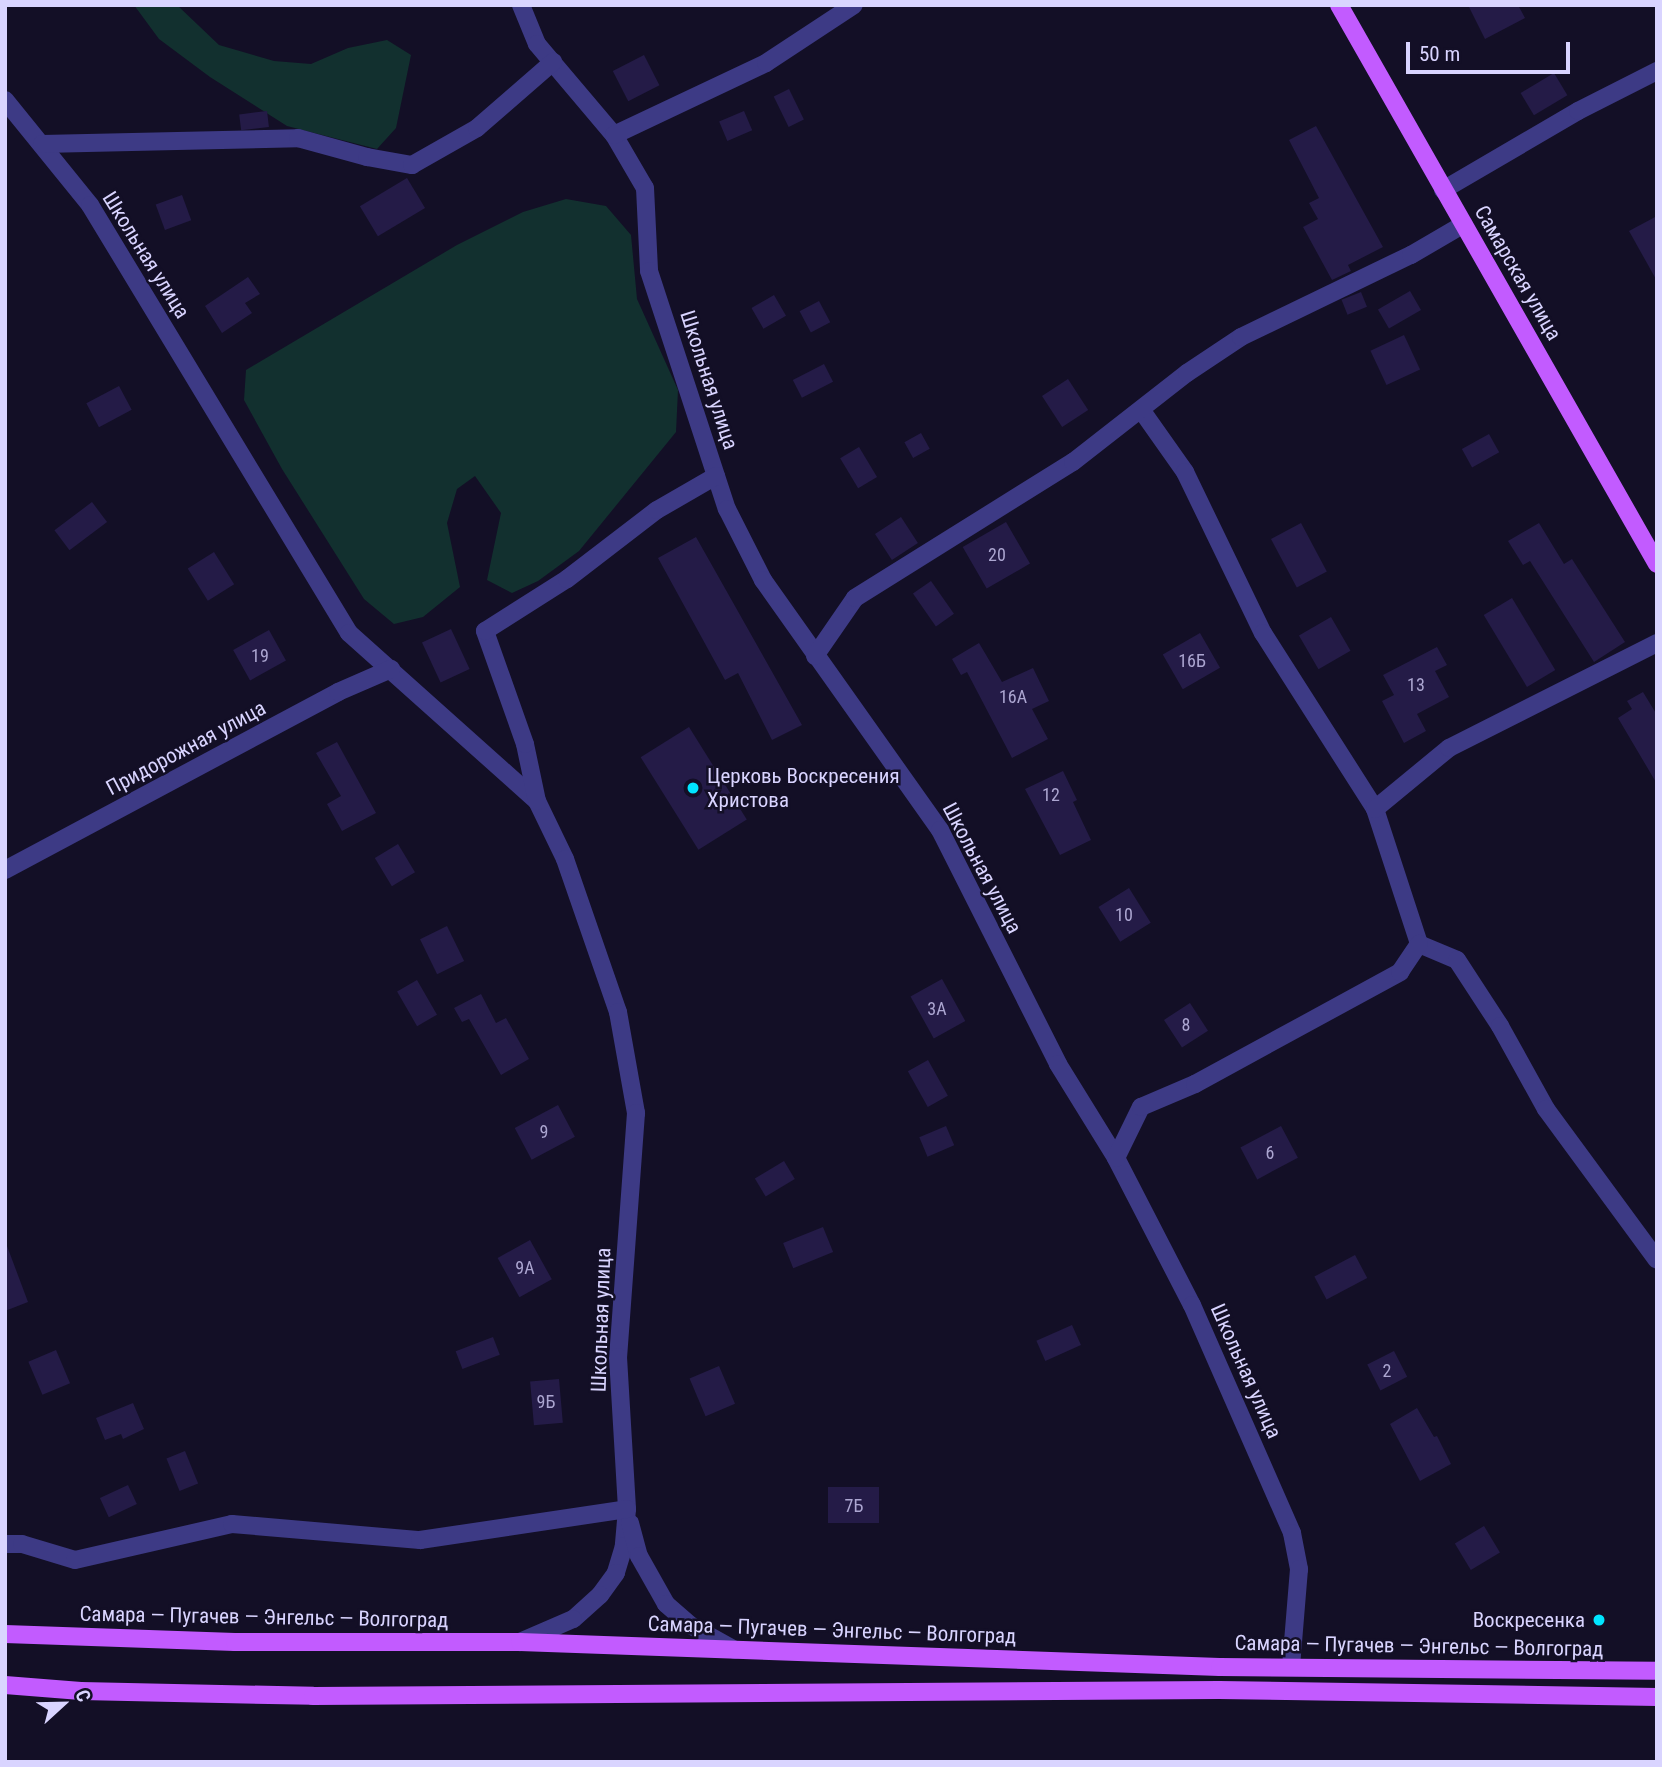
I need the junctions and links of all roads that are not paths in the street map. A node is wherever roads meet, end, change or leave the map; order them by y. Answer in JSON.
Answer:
{"nodes":[{"id":1,"x":521,"y":5,"type":"edge"},
{"id":2,"x":854,"y":5,"type":"edge"},
{"id":3,"x":1339,"y":5,"type":"edge"},
{"id":4,"x":553,"y":62,"type":"junction"},
{"id":5,"x":1657,"y":71,"type":"edge"},
{"id":6,"x":5,"y":100,"type":"edge"},
{"id":7,"x":614,"y":135,"type":"junction"},
{"id":8,"x":41,"y":144,"type":"junction"},
{"id":9,"x":1443,"y":190,"type":"junction"},
{"id":10,"x":1464,"y":224,"type":"junction"},
{"id":11,"x":1142,"y":411,"type":"junction"},
{"id":12,"x":716,"y":476,"type":"junction"},
{"id":13,"x":1657,"y":564,"type":"edge"},
{"id":14,"x":1657,"y":643,"type":"edge"},
{"id":15,"x":815,"y":656,"type":"junction"},
{"id":16,"x":391,"y":669,"type":"junction"},
{"id":17,"x":537,"y":802,"type":"junction"},
{"id":18,"x":1375,"y":809,"type":"junction"},
{"id":19,"x":5,"y":870,"type":"edge"},
{"id":20,"x":1419,"y":944,"type":"junction"},
{"id":21,"x":1116,"y":1158,"type":"junction"},
{"id":22,"x":1657,"y":1261,"type":"edge"},
{"id":23,"x":626,"y":1509,"type":"junction"},
{"id":24,"x":5,"y":1544,"type":"edge"},
{"id":25,"x":5,"y":1634,"type":"edge"},
{"id":26,"x":520,"y":1642,"type":"junction"},
{"id":27,"x":735,"y":1650,"type":"junction"},
{"id":28,"x":1291,"y":1667,"type":"junction"},
{"id":29,"x":1657,"y":1671,"type":"edge"},
{"id":30,"x":5,"y":1685,"type":"edge"},
{"id":31,"x":1657,"y":1697,"type":"edge"}],
"edges":[{"from":1,"to":4,"type":"street","name":"Школьная улица"},
{"from":2,"to":7,"type":"street"},
{"from":3,"to":9,"type":"main road","name":"Самарская улица"},
{"from":4,"to":7,"type":"street","name":"Школьная улица"},
{"from":4,"to":8,"type":"street"},
{"from":5,"to":9,"type":"street"},
{"from":6,"to":8,"type":"street","name":"Школьная улица"},
{"from":7,"to":12,"type":"street","name":"Школьная улица"},
{"from":8,"to":16,"type":"street","name":"Школьная улица"},
{"from":9,"to":10,"type":"main road","name":"Самарская улица"},
{"from":10,"to":11,"type":"street"},
{"from":10,"to":13,"type":"main road","name":"Самарская улица"},
{"from":11,"to":15,"type":"street"},
{"from":11,"to":18,"type":"street"},
{"from":12,"to":15,"type":"street","name":"Школьная улица"},
{"from":12,"to":17,"type":"street"},
{"from":14,"to":18,"type":"street"},
{"from":15,"to":21,"type":"street","name":"Школьная улица"},
{"from":16,"to":17,"type":"street","name":"Школьная улица"},
{"from":16,"to":19,"type":"street","name":"Придорожная улица"},
{"from":17,"to":23,"type":"street","name":"Школьная улица"},
{"from":18,"to":20,"type":"street"},
{"from":20,"to":21,"type":"street"},
{"from":20,"to":22,"type":"street"},
{"from":21,"to":28,"type":"street","name":"Школьная улица"},
{"from":23,"to":24,"type":"street"},
{"from":23,"to":26,"type":"street","name":"Школьная улица"},
{"from":23,"to":27,"type":"street"},
{"from":25,"to":26,"type":"main road","name":"Самара — Пугачев — Энгельс — Волгоград"},
{"from":26,"to":27,"type":"main road","name":"Самара — Пугачев — Энгельс — Волгоград"},
{"from":27,"to":28,"type":"main road","name":"Самара — Пугачев — Энгельс — Волгоград"},
{"from":28,"to":29,"type":"main road","name":"Самара — Пугачев — Энгельс — Волгоград"},
{"from":30,"to":31,"type":"main road"}]}
